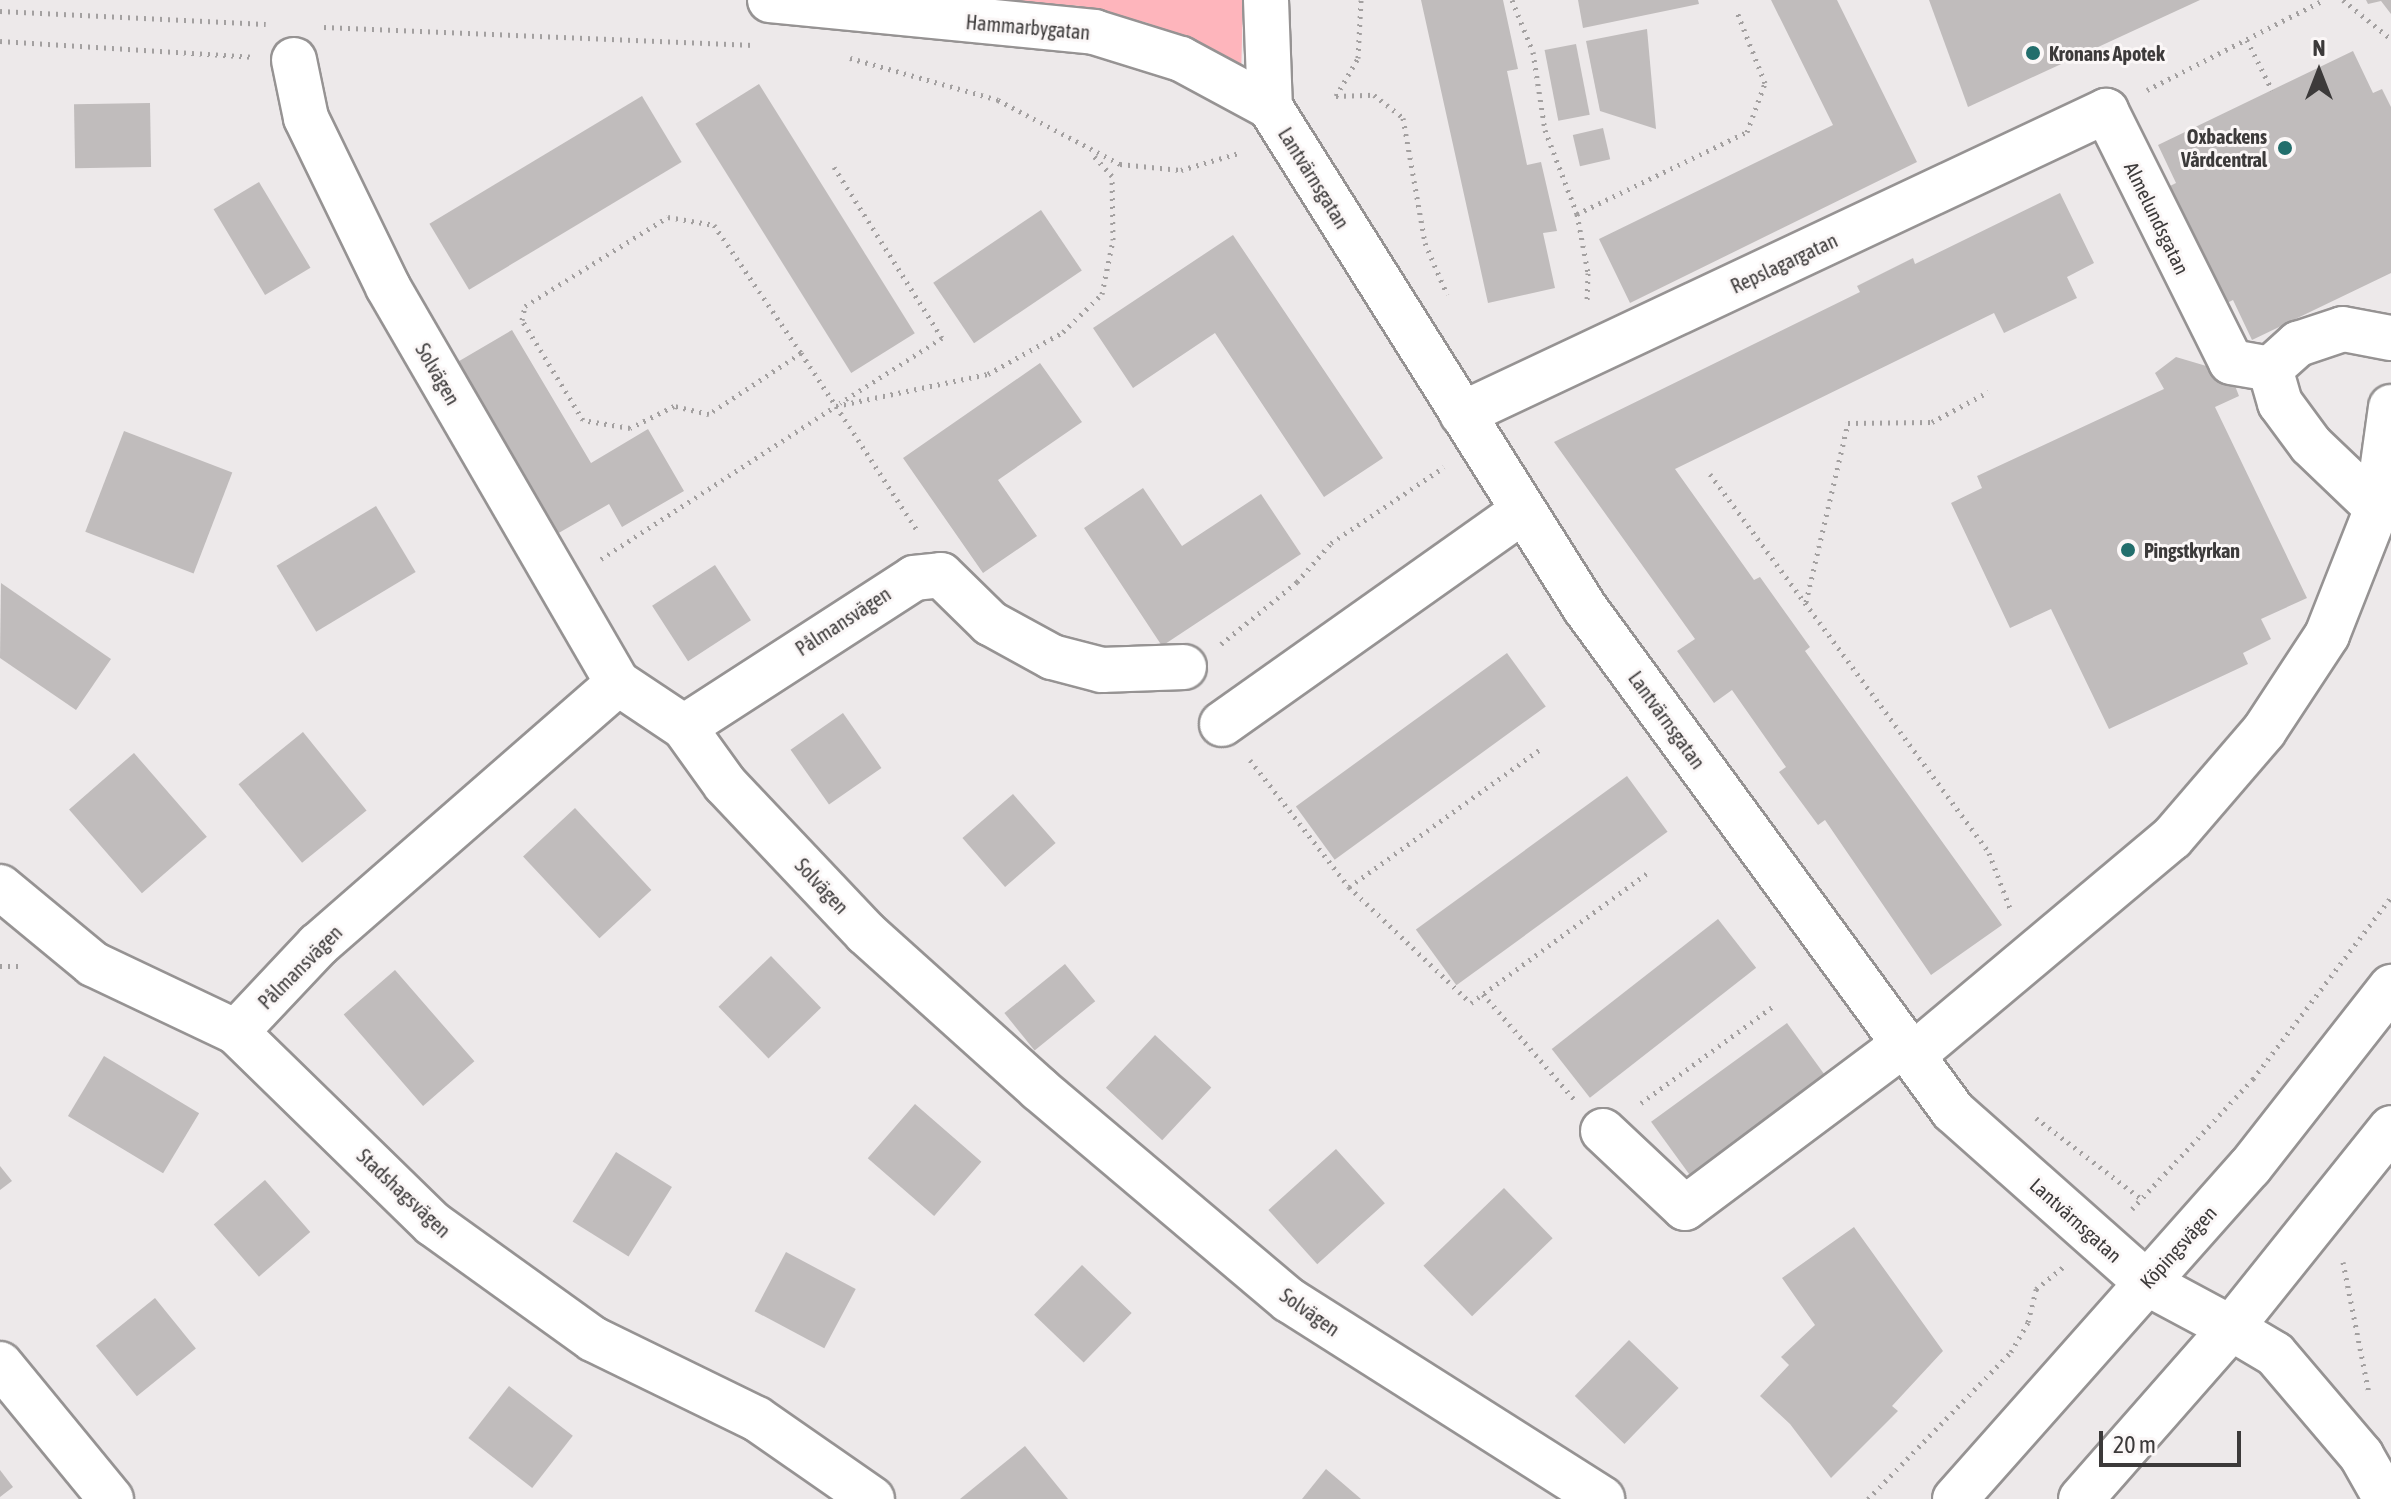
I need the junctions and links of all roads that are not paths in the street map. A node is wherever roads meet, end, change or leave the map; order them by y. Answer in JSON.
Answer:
{"nodes":[{"id":1,"x":770,"y":0,"type":"edge"},
{"id":2,"x":1266,"y":0,"type":"edge"},
{"id":3,"x":295,"y":37,"type":"road end"},
{"id":4,"x":1270,"y":107,"type":"junction"},
{"id":5,"x":2106,"y":111,"type":"joint"},
{"id":6,"x":2391,"y":338,"type":"edge"},
{"id":7,"x":2270,"y":369,"type":"junction"},
{"id":8,"x":2391,"y":407,"type":"edge"},
{"id":9,"x":1462,"y":414,"type":"junction"},
{"id":10,"x":2377,"y":508,"type":"junction"},
{"id":11,"x":1523,"y":511,"type":"junction"},
{"id":12,"x":1184,"y":667,"type":"road end"},
{"id":13,"x":618,"y":683,"type":"junction"},
{"id":14,"x":1222,"y":724,"type":"road end"},
{"id":15,"x":684,"y":727,"type":"junction"},
{"id":16,"x":0,"y":887,"type":"edge"},
{"id":17,"x":2391,"y":987,"type":"edge"},
{"id":18,"x":236,"y":1032,"type":"junction"},
{"id":19,"x":1908,"y":1050,"type":"junction"},
{"id":20,"x":2391,"y":1128,"type":"edge"},
{"id":21,"x":1603,"y":1131,"type":"road end"},
{"id":22,"x":2147,"y":1283,"type":"junction"},
{"id":23,"x":2231,"y":1328,"type":"junction"},
{"id":24,"x":0,"y":1364,"type":"edge"},
{"id":25,"x":111,"y":1499,"type":"edge"},
{"id":26,"x":872,"y":1499,"type":"edge"},
{"id":27,"x":1602,"y":1499,"type":"edge"},
{"id":28,"x":1955,"y":1499,"type":"edge"},
{"id":29,"x":2081,"y":1499,"type":"edge"},
{"id":30,"x":2386,"y":1499,"type":"edge"}],
"edges":[{"from":1,"to":4,"type":"street","name":"Hammarbygatan"},
{"from":2,"to":4,"type":"street","name":"Lantvärnsgatan"},
{"from":3,"to":13,"type":"street","name":"Solvägen"},
{"from":4,"to":9,"type":"street","name":"Lantvärnsgatan"},
{"from":5,"to":7,"type":"street","name":"Almelundsgatan"},
{"from":5,"to":9,"type":"street","name":"Repslagargatan"},
{"from":6,"to":7,"type":"street"},
{"from":7,"to":10,"type":"street"},
{"from":8,"to":10,"type":"street"},
{"from":9,"to":11,"type":"street","name":"Lantvärnsgatan"},
{"from":10,"to":19,"type":"street"},
{"from":11,"to":14,"type":"street"},
{"from":11,"to":19,"type":"street","name":"Lantvärnsgatan"},
{"from":12,"to":15,"type":"street","name":"Pålmansvägen"},
{"from":13,"to":15,"type":"street","name":"Solvägen"},
{"from":13,"to":18,"type":"street","name":"Pålmansvägen"},
{"from":15,"to":27,"type":"street","name":"Solvägen"},
{"from":16,"to":18,"type":"street","name":"Stadshagsvägen"},
{"from":17,"to":22,"type":"street","name":"Köpingsvägen"},
{"from":18,"to":26,"type":"street","name":"Stadshagsvägen"},
{"from":19,"to":21,"type":"street"},
{"from":19,"to":22,"type":"street","name":"Lantvärnsgatan"},
{"from":20,"to":23,"type":"street"},
{"from":22,"to":23,"type":"street","name":"Lantvärnsgatan"},
{"from":22,"to":28,"type":"street","name":"Köpingsvägen"},
{"from":23,"to":29,"type":"street"},
{"from":23,"to":30,"type":"street","name":"Lantvärnsgatan"},
{"from":24,"to":25,"type":"street"}]}
